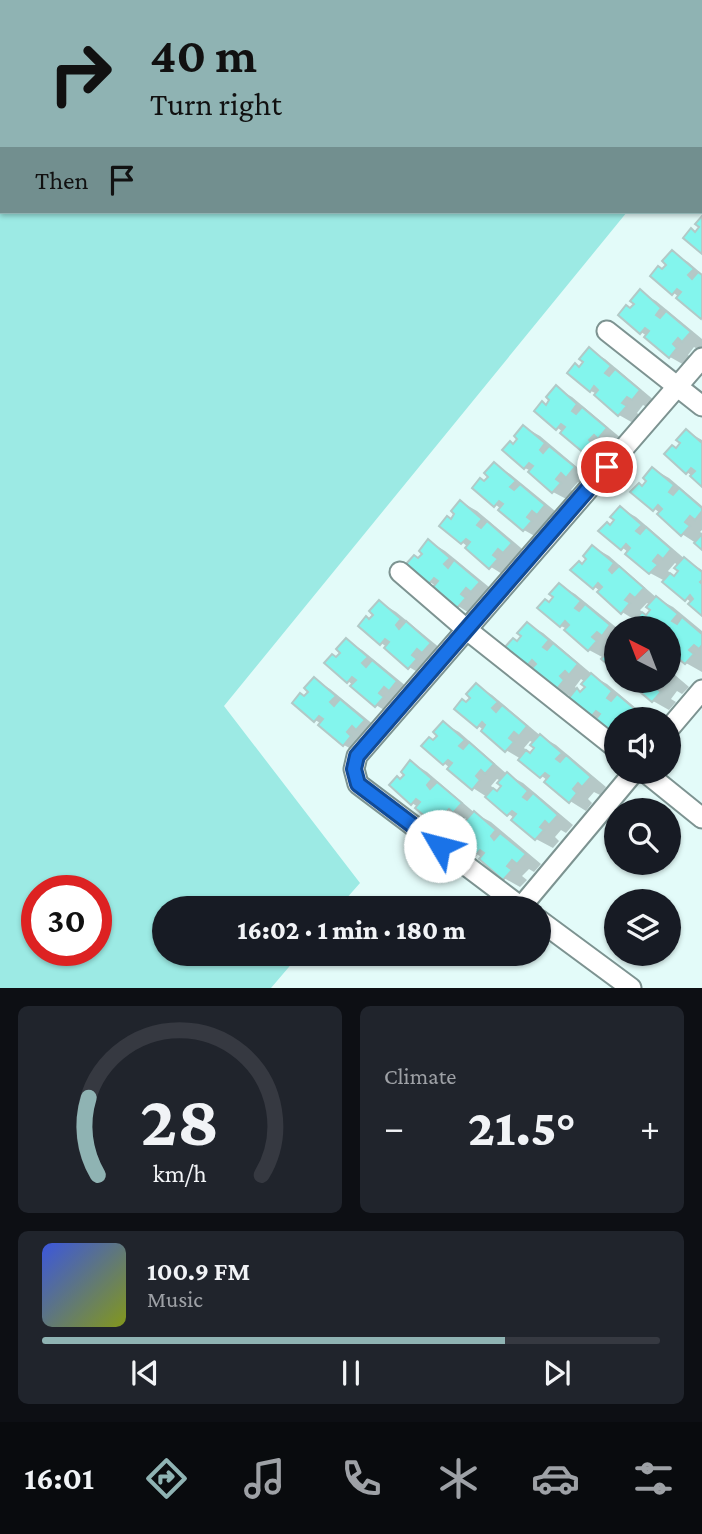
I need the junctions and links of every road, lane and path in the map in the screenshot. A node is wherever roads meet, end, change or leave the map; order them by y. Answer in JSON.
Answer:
{"nodes":[{"id":1,"x":607,"y":331,"type":"dead end"},
{"id":2,"x":702,"y":358,"type":"edge"},
{"id":3,"x":678,"y":386,"type":"junction"},
{"id":4,"x":702,"y":405,"type":"edge"},
{"id":5,"x":400,"y":572,"type":"dead end"},
{"id":6,"x":466,"y":629,"type":"junction"},
{"id":7,"x":702,"y":690,"type":"edge"},
{"id":8,"x":681,"y":715,"type":"edge"},
{"id":9,"x":604,"y":738,"type":"edge"},
{"id":10,"x":624,"y":784,"type":"edge"},
{"id":11,"x":660,"y":784,"type":"edge"},
{"id":12,"x":702,"y":818,"type":"edge"},
{"id":13,"x":506,"y":896,"type":"edge"},
{"id":14,"x":532,"y":896,"type":"edge"},
{"id":15,"x":551,"y":929,"type":"edge"},
{"id":16,"x":631,"y":988,"type":"edge"}],
"edges":[{"from":1,"to":3,"type":"street"},
{"from":2,"to":3,"type":"street"},
{"from":3,"to":4,"type":"street"},
{"from":3,"to":6,"type":"street"},
{"from":5,"to":6,"type":"street"},
{"from":6,"to":9,"type":"street"},
{"from":6,"to":13,"type":"street"},
{"from":7,"to":8,"type":"street"},
{"from":10,"to":14,"type":"street"},
{"from":11,"to":12,"type":"street"},
{"from":15,"to":16,"type":"street"}]}
